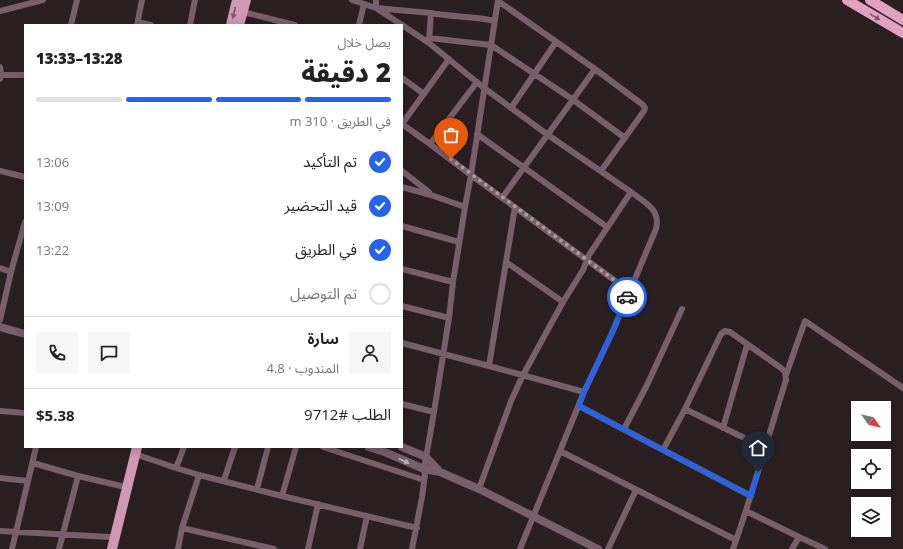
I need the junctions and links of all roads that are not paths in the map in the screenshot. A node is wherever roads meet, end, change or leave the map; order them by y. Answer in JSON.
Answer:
{"nodes":[{"id":1,"x":43,"y":0,"type":"edge"},
{"id":2,"x":77,"y":0,"type":"edge"},
{"id":3,"x":142,"y":0,"type":"edge"},
{"id":4,"x":195,"y":0,"type":"edge"},
{"id":5,"x":237,"y":0,"type":"edge"},
{"id":6,"x":246,"y":0,"type":"edge"},
{"id":7,"x":352,"y":0,"type":"edge"},
{"id":8,"x":376,"y":0,"type":"edge"},
{"id":9,"x":847,"y":0,"type":"edge"},
{"id":10,"x":870,"y":0,"type":"edge"},
{"id":11,"x":498,"y":1,"type":"edge"},
{"id":12,"x":364,"y":4,"type":"junction"},
{"id":13,"x":376,"y":8,"type":"junction"},
{"id":14,"x":0,"y":11,"type":"edge"},
{"id":15,"x":243,"y":12,"type":"junction"},
{"id":16,"x":431,"y":13,"type":"junction"},
{"id":17,"x":903,"y":20,"type":"edge"},
{"id":18,"x":495,"y":21,"type":"junction"},
{"id":19,"x":71,"y":24,"type":"edge"},
{"id":20,"x":137,"y":24,"type":"edge"},
{"id":21,"x":190,"y":24,"type":"edge"},
{"id":22,"x":231,"y":24,"type":"edge"},
{"id":23,"x":239,"y":24,"type":"edge"},
{"id":24,"x":291,"y":24,"type":"edge"},
{"id":25,"x":359,"y":24,"type":"edge"},
{"id":26,"x":400,"y":24,"type":"edge"},
{"id":27,"x":403,"y":26,"type":"edge"},
{"id":28,"x":903,"y":33,"type":"edge"},
{"id":29,"x":429,"y":40,"type":"junction"},
{"id":30,"x":556,"y":42,"type":"junction"},
{"id":31,"x":491,"y":45,"type":"junction"},
{"id":32,"x":448,"y":59,"type":"junction"},
{"id":33,"x":0,"y":67,"type":"edge"},
{"id":34,"x":594,"y":69,"type":"junction"},
{"id":35,"x":534,"y":73,"type":"junction"},
{"id":36,"x":24,"y":75,"type":"edge"},
{"id":37,"x":0,"y":76,"type":"edge"},
{"id":38,"x":403,"y":79,"type":"edge"},
{"id":39,"x":477,"y":82,"type":"junction"},
{"id":40,"x":484,"y":88,"type":"junction"},
{"id":41,"x":424,"y":94,"type":"junction"},
{"id":42,"x":572,"y":99,"type":"junction"},
{"id":43,"x":511,"y":108,"type":"junction"},
{"id":44,"x":403,"y":123,"type":"edge"},
{"id":45,"x":403,"y":125,"type":"edge"},
{"id":46,"x":477,"y":134,"type":"junction"},
{"id":47,"x":548,"y":135,"type":"junction"},
{"id":48,"x":625,"y":138,"type":"junction"},
{"id":49,"x":430,"y":144,"type":"junction"},
{"id":50,"x":524,"y":168,"type":"junction"},
{"id":51,"x":0,"y":170,"type":"edge"},
{"id":52,"x":601,"y":171,"type":"junction"},
{"id":53,"x":403,"y":172,"type":"edge"},
{"id":54,"x":471,"y":175,"type":"junction"},
{"id":55,"x":24,"y":177,"type":"edge"},
{"id":56,"x":403,"y":187,"type":"edge"},
{"id":57,"x":631,"y":192,"type":"junction"},
{"id":58,"x":431,"y":195,"type":"junction"},
{"id":59,"x":502,"y":198,"type":"junction"},
{"id":60,"x":465,"y":207,"type":"junction"},
{"id":61,"x":515,"y":207,"type":"junction"},
{"id":62,"x":24,"y":226,"type":"edge"},
{"id":63,"x":403,"y":226,"type":"edge"},
{"id":64,"x":607,"y":227,"type":"junction"},
{"id":65,"x":459,"y":242,"type":"junction"},
{"id":66,"x":586,"y":259,"type":"junction"},
{"id":67,"x":506,"y":262,"type":"junction"},
{"id":68,"x":0,"y":268,"type":"edge"},
{"id":69,"x":403,"y":269,"type":"edge"},
{"id":70,"x":11,"y":272,"type":"junction"},
{"id":71,"x":453,"y":282,"type":"junction"},
{"id":72,"x":629,"y":291,"type":"junction"},
{"id":73,"x":563,"y":302,"type":"junction"},
{"id":74,"x":403,"y":306,"type":"edge"},
{"id":75,"x":682,"y":309,"type":"dead end"},
{"id":76,"x":449,"y":318,"type":"junction"},
{"id":77,"x":0,"y":320,"type":"edge"},
{"id":78,"x":0,"y":327,"type":"edge"},
{"id":79,"x":24,"y":334,"type":"edge"},
{"id":80,"x":403,"y":343,"type":"edge"},
{"id":81,"x":747,"y":344,"type":"junction"},
{"id":82,"x":443,"y":354,"type":"junction"},
{"id":83,"x":489,"y":366,"type":"junction"},
{"id":84,"x":523,"y":375,"type":"junction"},
{"id":85,"x":786,"y":375,"type":"junction"},
{"id":86,"x":903,"y":388,"type":"edge"},
{"id":87,"x":584,"y":392,"type":"junction"},
{"id":88,"x":403,"y":404,"type":"edge"},
{"id":89,"x":579,"y":406,"type":"junction"},
{"id":90,"x":685,"y":409,"type":"junction"},
{"id":91,"x":0,"y":411,"type":"edge"},
{"id":92,"x":434,"y":412,"type":"junction"},
{"id":93,"x":24,"y":413,"type":"edge"},
{"id":94,"x":723,"y":428,"type":"junction"},
{"id":95,"x":624,"y":429,"type":"junction"},
{"id":96,"x":403,"y":447,"type":"edge"},
{"id":97,"x":36,"y":448,"type":"edge"},
{"id":98,"x":184,"y":448,"type":"edge"},
{"id":99,"x":235,"y":448,"type":"edge"},
{"id":100,"x":268,"y":448,"type":"edge"},
{"id":101,"x":296,"y":448,"type":"edge"},
{"id":102,"x":326,"y":448,"type":"edge"},
{"id":103,"x":372,"y":448,"type":"edge"},
{"id":104,"x":765,"y":448,"type":"junction"},
{"id":105,"x":134,"y":449,"type":"edge"},
{"id":106,"x":663,"y":450,"type":"junction"},
{"id":107,"x":560,"y":452,"type":"junction"},
{"id":108,"x":426,"y":457,"type":"junction"},
{"id":109,"x":33,"y":464,"type":"junction"},
{"id":110,"x":176,"y":468,"type":"junction"},
{"id":111,"x":424,"y":469,"type":"junction"},
{"id":112,"x":440,"y":472,"type":"junction"},
{"id":113,"x":199,"y":474,"type":"junction"},
{"id":114,"x":78,"y":476,"type":"junction"},
{"id":115,"x":0,"y":478,"type":"edge"},
{"id":116,"x":224,"y":480,"type":"junction"},
{"id":117,"x":424,"y":480,"type":"junction"},
{"id":118,"x":28,"y":481,"type":"junction"},
{"id":119,"x":121,"y":486,"type":"junction"},
{"id":120,"x":257,"y":489,"type":"junction"},
{"id":121,"x":479,"y":489,"type":"junction"},
{"id":122,"x":636,"y":490,"type":"junction"},
{"id":123,"x":282,"y":496,"type":"junction"},
{"id":124,"x":751,"y":496,"type":"junction"},
{"id":125,"x":318,"y":504,"type":"junction"},
{"id":126,"x":746,"y":511,"type":"junction"},
{"id":127,"x":367,"y":516,"type":"junction"},
{"id":128,"x":533,"y":516,"type":"junction"},
{"id":129,"x":182,"y":528,"type":"junction"},
{"id":130,"x":417,"y":528,"type":"junction"},
{"id":131,"x":0,"y":531,"type":"edge"},
{"id":132,"x":17,"y":532,"type":"junction"},
{"id":133,"x":63,"y":535,"type":"junction"},
{"id":134,"x":110,"y":537,"type":"junction"},
{"id":135,"x":799,"y":537,"type":"junction"},
{"id":136,"x":736,"y":540,"type":"junction"},
{"id":137,"x":12,"y":549,"type":"edge"},
{"id":138,"x":59,"y":549,"type":"edge"},
{"id":139,"x":106,"y":549,"type":"edge"},
{"id":140,"x":112,"y":549,"type":"edge"},
{"id":141,"x":178,"y":549,"type":"edge"},
{"id":142,"x":274,"y":549,"type":"edge"},
{"id":143,"x":308,"y":549,"type":"edge"},
{"id":144,"x":360,"y":549,"type":"edge"},
{"id":145,"x":412,"y":549,"type":"edge"},
{"id":146,"x":520,"y":549,"type":"edge"},
{"id":147,"x":598,"y":549,"type":"edge"},
{"id":148,"x":608,"y":549,"type":"edge"},
{"id":149,"x":733,"y":549,"type":"edge"},
{"id":150,"x":792,"y":549,"type":"edge"},
{"id":151,"x":825,"y":549,"type":"edge"}],
"edges":[{"from":1,"to":14,"type":"street"},
{"from":2,"to":19,"type":"street"},
{"from":3,"to":20,"type":"street"},
{"from":4,"to":21,"type":"street"},
{"from":5,"to":22,"type":"main road","one_way":true},
{"from":6,"to":15,"type":"main road"},
{"from":7,"to":12,"type":"street"},
{"from":8,"to":13,"type":"street"},
{"from":9,"to":28,"type":"highway","one_way":true},
{"from":10,"to":17,"type":"highway"},
{"from":11,"to":18,"type":"street"},
{"from":11,"to":30,"type":"street"},
{"from":12,"to":13,"type":"street"},
{"from":12,"to":25,"type":"street"},
{"from":13,"to":16,"type":"street"},
{"from":13,"to":26,"type":"street"},
{"from":15,"to":23,"type":"main road"},
{"from":15,"to":24,"type":"street"},
{"from":16,"to":18,"type":"street"},
{"from":16,"to":29,"type":"street"},
{"from":18,"to":31,"type":"street"},
{"from":27,"to":29,"type":"street"},
{"from":29,"to":31,"type":"street"},
{"from":29,"to":32,"type":"street"},
{"from":30,"to":34,"type":"street"},
{"from":30,"to":35,"type":"street"},
{"from":31,"to":35,"type":"street"},
{"from":31,"to":40,"type":"street"},
{"from":32,"to":39,"type":"street"},
{"from":32,"to":41,"type":"street"},
{"from":33,"to":37,"type":"street"},
{"from":34,"to":42,"type":"street"},
{"from":34,"to":48,"type":"street"},
{"from":35,"to":42,"type":"street"},
{"from":35,"to":43,"type":"street"},
{"from":36,"to":37,"type":"street"},
{"from":38,"to":41,"type":"street"},
{"from":39,"to":40,"type":"street"},
{"from":39,"to":49,"type":"street"},
{"from":40,"to":43,"type":"street"},
{"from":40,"to":46,"type":"street"},
{"from":41,"to":44,"type":"street"},
{"from":42,"to":47,"type":"street"},
{"from":42,"to":48,"type":"street"},
{"from":43,"to":47,"type":"street"},
{"from":45,"to":49,"type":"street"},
{"from":46,"to":50,"type":"street"},
{"from":46,"to":54,"type":"street"},
{"from":47,"to":50,"type":"street"},
{"from":47,"to":52,"type":"street"},
{"from":48,"to":52,"type":"street"},
{"from":49,"to":54,"type":"street"},
{"from":50,"to":59,"type":"street"},
{"from":50,"to":64,"type":"street"},
{"from":51,"to":55,"type":"street"},
{"from":52,"to":57,"type":"street"},
{"from":53,"to":58,"type":"street"},
{"from":54,"to":59,"type":"street"},
{"from":54,"to":60,"type":"street"},
{"from":56,"to":58,"type":"street"},
{"from":57,"to":64,"type":"street"},
{"from":57,"to":72,"type":"street"},
{"from":58,"to":60,"type":"street"},
{"from":59,"to":61,"type":"street"},
{"from":60,"to":65,"type":"street"},
{"from":61,"to":66,"type":"street"},
{"from":61,"to":67,"type":"street"},
{"from":62,"to":70,"type":"street"},
{"from":63,"to":65,"type":"street"},
{"from":64,"to":66,"type":"street"},
{"from":65,"to":71,"type":"street"},
{"from":66,"to":72,"type":"street"},
{"from":66,"to":73,"type":"street"},
{"from":67,"to":73,"type":"street"},
{"from":67,"to":83,"type":"street"},
{"from":68,"to":70,"type":"street"},
{"from":69,"to":71,"type":"street"},
{"from":70,"to":77,"type":"street"},
{"from":71,"to":76,"type":"street"},
{"from":72,"to":87,"type":"street"},
{"from":73,"to":84,"type":"street"},
{"from":74,"to":76,"type":"street"},
{"from":75,"to":95,"type":"street"},
{"from":76,"to":82,"type":"street"},
{"from":78,"to":79,"type":"street"},
{"from":80,"to":82,"type":"street"},
{"from":81,"to":85,"type":"street"},
{"from":81,"to":90,"type":"street"},
{"from":81,"to":94,"type":"street"},
{"from":82,"to":83,"type":"street"},
{"from":82,"to":92,"type":"street"},
{"from":83,"to":84,"type":"street"},
{"from":84,"to":87,"type":"street"},
{"from":84,"to":121,"type":"street"},
{"from":85,"to":86,"type":"street"},
{"from":85,"to":104,"type":"street"},
{"from":87,"to":89,"type":"street"},
{"from":88,"to":92,"type":"street"},
{"from":89,"to":95,"type":"street"},
{"from":89,"to":107,"type":"street"},
{"from":90,"to":94,"type":"street"},
{"from":90,"to":106,"type":"street"},
{"from":91,"to":93,"type":"street"},
{"from":92,"to":108,"type":"street"},
{"from":94,"to":104,"type":"street"},
{"from":95,"to":106,"type":"street"},
{"from":96,"to":108,"type":"street"},
{"from":97,"to":109,"type":"street"},
{"from":98,"to":110,"type":"street"},
{"from":99,"to":116,"type":"street"},
{"from":100,"to":120,"type":"street"},
{"from":101,"to":123,"type":"street"},
{"from":102,"to":117,"type":"street"},
{"from":103,"to":111,"type":"street","one_way":true},
{"from":104,"to":124,"type":"street"},
{"from":105,"to":110,"type":"street"},
{"from":105,"to":119,"type":"main road"},
{"from":105,"to":140,"type":"main road"},
{"from":106,"to":124,"type":"street"},
{"from":107,"to":122,"type":"street"},
{"from":107,"to":128,"type":"street"},
{"from":108,"to":111,"type":"street"},
{"from":108,"to":112,"type":"street"},
{"from":109,"to":114,"type":"street"},
{"from":109,"to":118,"type":"street"},
{"from":110,"to":113,"type":"street"},
{"from":111,"to":112,"type":"street"},
{"from":111,"to":117,"type":"street"},
{"from":112,"to":121,"type":"street"},
{"from":113,"to":116,"type":"street"},
{"from":113,"to":129,"type":"street"},
{"from":114,"to":119,"type":"street"},
{"from":114,"to":133,"type":"street"},
{"from":115,"to":118,"type":"street"},
{"from":116,"to":120,"type":"street"},
{"from":117,"to":130,"type":"street"},
{"from":118,"to":132,"type":"street"},
{"from":119,"to":134,"type":"main road"},
{"from":120,"to":123,"type":"street"},
{"from":121,"to":128,"type":"street"},
{"from":122,"to":136,"type":"street"},
{"from":122,"to":148,"type":"street"},
{"from":123,"to":125,"type":"street"},
{"from":124,"to":126,"type":"street"},
{"from":125,"to":127,"type":"street"},
{"from":125,"to":143,"type":"street"},
{"from":126,"to":135,"type":"street"},
{"from":126,"to":136,"type":"street"},
{"from":127,"to":130,"type":"street"},
{"from":127,"to":144,"type":"street"},
{"from":128,"to":146,"type":"street"},
{"from":128,"to":147,"type":"street"},
{"from":129,"to":141,"type":"street"},
{"from":129,"to":142,"type":"street"},
{"from":130,"to":145,"type":"street"},
{"from":131,"to":132,"type":"street"},
{"from":132,"to":133,"type":"street"},
{"from":132,"to":137,"type":"street"},
{"from":133,"to":134,"type":"street"},
{"from":133,"to":138,"type":"street"},
{"from":134,"to":139,"type":"main road"},
{"from":135,"to":150,"type":"street"},
{"from":135,"to":151,"type":"street"},
{"from":136,"to":149,"type":"street"}]}
